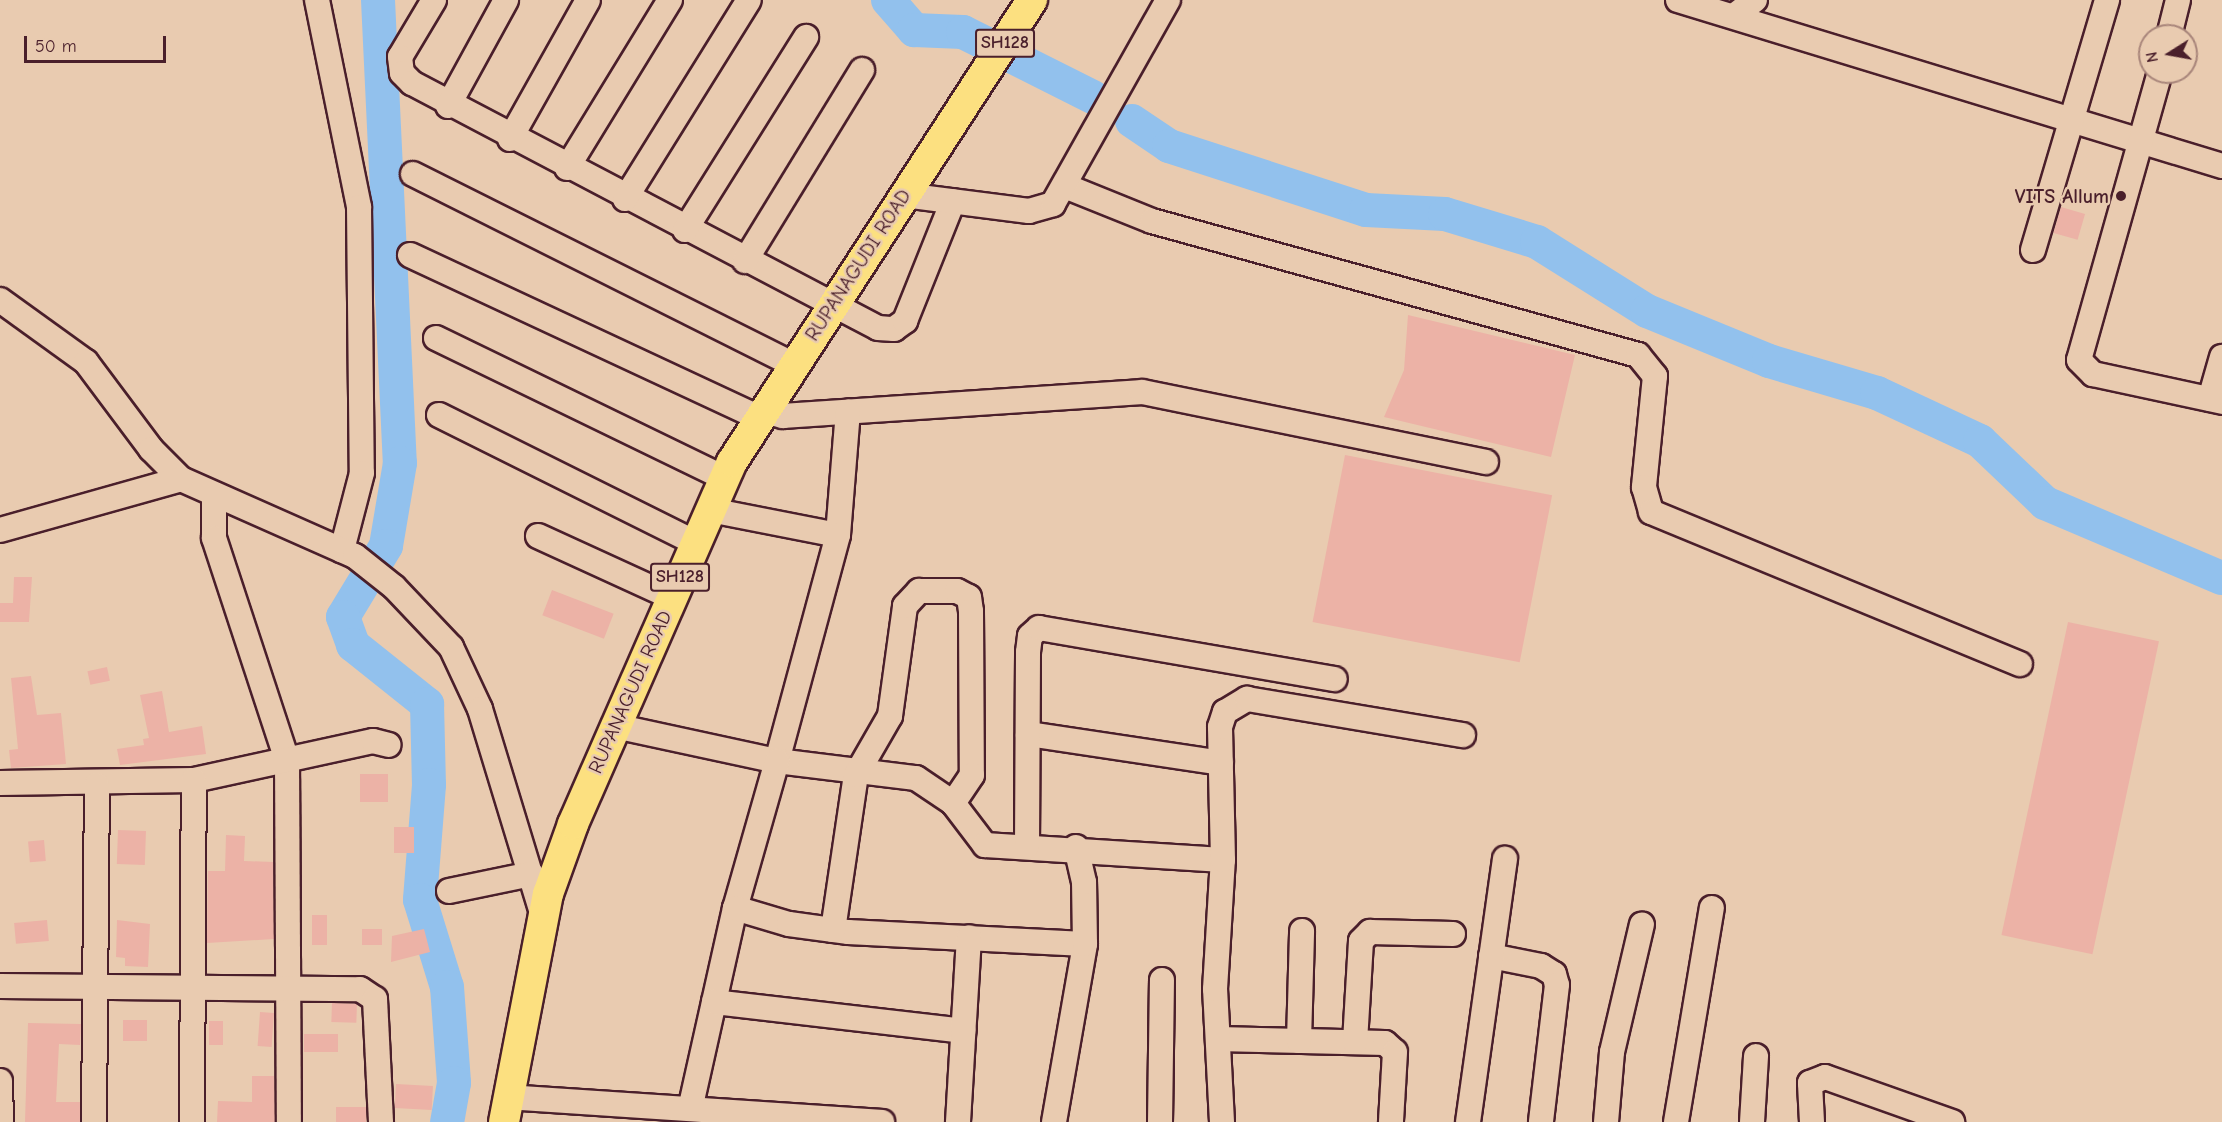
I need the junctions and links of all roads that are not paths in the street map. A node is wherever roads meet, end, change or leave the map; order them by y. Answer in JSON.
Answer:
{"nodes":[{"id":1,"x":317,"y":0,"type":"edge"},
{"id":2,"x":434,"y":0,"type":"edge"},
{"id":3,"x":506,"y":0,"type":"edge"},
{"id":4,"x":588,"y":0,"type":"edge"},
{"id":5,"x":670,"y":0,"type":"edge"},
{"id":6,"x":750,"y":0,"type":"edge"},
{"id":7,"x":1168,"y":0,"type":"edge"},
{"id":8,"x":1678,"y":0,"type":"edge"},
{"id":9,"x":1755,"y":0,"type":"edge"},
{"id":10,"x":2107,"y":0,"type":"edge"},
{"id":11,"x":2178,"y":0,"type":"edge"},
{"id":12,"x":1032,"y":1,"type":"edge"},
{"id":13,"x":1735,"y":15,"type":"junction"},
{"id":14,"x":2172,"y":24,"type":"edge"},
{"id":15,"x":806,"y":37,"type":"dead end"},
{"id":16,"x":862,"y":70,"type":"dead end"},
{"id":17,"x":2157,"y":84,"type":"edge"},
{"id":18,"x":447,"y":106,"type":"junction"},
{"id":19,"x":2072,"y":119,"type":"junction"},
{"id":20,"x":510,"y":139,"type":"junction"},
{"id":21,"x":2142,"y":141,"type":"junction"},
{"id":22,"x":2222,"y":166,"type":"edge"},
{"id":23,"x":567,"y":168,"type":"junction"},
{"id":24,"x":413,"y":174,"type":"dead end"},
{"id":25,"x":1065,"y":186,"type":"junction"},
{"id":26,"x":904,"y":195,"type":"junction"},
{"id":27,"x":625,"y":199,"type":"junction"},
{"id":28,"x":953,"y":201,"type":"junction"},
{"id":29,"x":685,"y":230,"type":"junction"},
{"id":30,"x":2033,"y":250,"type":"dead end"},
{"id":31,"x":410,"y":255,"type":"dead end"},
{"id":32,"x":745,"y":261,"type":"junction"},
{"id":33,"x":0,"y":300,"type":"edge"},
{"id":34,"x":830,"y":305,"type":"junction"},
{"id":35,"x":436,"y":338,"type":"dead end"},
{"id":36,"x":2222,"y":357,"type":"edge"},
{"id":37,"x":793,"y":364,"type":"junction"},
{"id":38,"x":2216,"y":400,"type":"edge"},
{"id":39,"x":848,"y":411,"type":"junction"},
{"id":40,"x":440,"y":415,"type":"dead end"},
{"id":41,"x":762,"y":415,"type":"junction"},
{"id":42,"x":1486,"y":462,"type":"dead end"},
{"id":43,"x":724,"y":478,"type":"junction"},
{"id":44,"x":180,"y":479,"type":"junction"},
{"id":45,"x":214,"y":498,"type":"junction"},
{"id":46,"x":710,"y":510,"type":"junction"},
{"id":47,"x":0,"y":530,"type":"edge"},
{"id":48,"x":838,"y":535,"type":"junction"},
{"id":49,"x":538,"y":536,"type":"dead end"},
{"id":50,"x":696,"y":543,"type":"junction"},
{"id":51,"x":348,"y":553,"type":"junction"},
{"id":52,"x":672,"y":597,"type":"junction"},
{"id":53,"x":2020,"y":664,"type":"dead end"},
{"id":54,"x":1335,"y":679,"type":"dead end"},
{"id":55,"x":615,"y":726,"type":"junction"},
{"id":56,"x":1028,"y":734,"type":"junction"},
{"id":57,"x":1463,"y":735,"type":"dead end"},
{"id":58,"x":389,"y":745,"type":"dead end"},
{"id":59,"x":287,"y":760,"type":"junction"},
{"id":60,"x":777,"y":760,"type":"junction"},
{"id":61,"x":1221,"y":763,"type":"junction"},
{"id":62,"x":856,"y":775,"type":"junction"},
{"id":63,"x":194,"y":780,"type":"junction"},
{"id":64,"x":0,"y":783,"type":"edge"},
{"id":65,"x":97,"y":785,"type":"junction"},
{"id":66,"x":953,"y":803,"type":"junction"},
{"id":67,"x":1027,"y":846,"type":"junction"},
{"id":68,"x":1076,"y":847,"type":"junction"},
{"id":69,"x":1505,"y":859,"type":"dead end"},
{"id":70,"x":1223,"y":860,"type":"junction"},
{"id":71,"x":531,"y":874,"type":"junction"},
{"id":72,"x":449,"y":891,"type":"dead end"},
{"id":73,"x":735,"y":908,"type":"junction"},
{"id":74,"x":1712,"y":908,"type":"dead end"},
{"id":75,"x":543,"y":918,"type":"junction"},
{"id":76,"x":1642,"y":924,"type":"dead end"},
{"id":77,"x":833,"y":930,"type":"junction"},
{"id":78,"x":1302,"y":931,"type":"dead end"},
{"id":79,"x":1452,"y":934,"type":"dead end"},
{"id":80,"x":969,"y":937,"type":"junction"},
{"id":81,"x":1085,"y":944,"type":"junction"},
{"id":82,"x":1491,"y":956,"type":"junction"},
{"id":83,"x":1162,"y":980,"type":"dead end"},
{"id":84,"x":0,"y":986,"type":"edge"},
{"id":85,"x":96,"y":989,"type":"junction"},
{"id":86,"x":195,"y":990,"type":"junction"},
{"id":87,"x":288,"y":992,"type":"junction"},
{"id":88,"x":714,"y":1002,"type":"junction"},
{"id":89,"x":963,"y":1031,"type":"junction"},
{"id":90,"x":1218,"y":1039,"type":"junction"},
{"id":91,"x":1299,"y":1041,"type":"junction"},
{"id":92,"x":1355,"y":1042,"type":"junction"},
{"id":93,"x":1756,"y":1056,"type":"dead end"},
{"id":94,"x":0,"y":1081,"type":"edge"},
{"id":95,"x":505,"y":1109,"type":"edge"},
{"id":96,"x":690,"y":1109,"type":"junction"},
{"id":97,"x":1908,"y":1112,"type":"edge"},
{"id":98,"x":840,"y":1120,"type":"edge"},
{"id":99,"x":1,"y":1122,"type":"edge"},
{"id":100,"x":94,"y":1122,"type":"edge"},
{"id":101,"x":192,"y":1122,"type":"edge"},
{"id":102,"x":289,"y":1122,"type":"edge"},
{"id":103,"x":381,"y":1122,"type":"edge"},
{"id":104,"x":882,"y":1122,"type":"edge"},
{"id":105,"x":958,"y":1122,"type":"edge"},
{"id":106,"x":1054,"y":1122,"type":"edge"},
{"id":107,"x":1160,"y":1122,"type":"edge"},
{"id":108,"x":1222,"y":1122,"type":"edge"},
{"id":109,"x":1391,"y":1122,"type":"edge"},
{"id":110,"x":1468,"y":1122,"type":"edge"},
{"id":111,"x":1541,"y":1122,"type":"edge"},
{"id":112,"x":1606,"y":1122,"type":"edge"},
{"id":113,"x":1676,"y":1122,"type":"edge"},
{"id":114,"x":1752,"y":1122,"type":"edge"},
{"id":115,"x":1812,"y":1122,"type":"edge"},
{"id":116,"x":1952,"y":1122,"type":"edge"}],
"edges":[{"from":1,"to":51,"type":"street"},
{"from":2,"to":18,"type":"street"},
{"from":3,"to":18,"type":"street"},
{"from":4,"to":20,"type":"street"},
{"from":5,"to":23,"type":"street"},
{"from":6,"to":27,"type":"street"},
{"from":7,"to":25,"type":"street"},
{"from":8,"to":13,"type":"street"},
{"from":9,"to":13,"type":"street"},
{"from":10,"to":19,"type":"street"},
{"from":11,"to":14,"type":"street"},
{"from":12,"to":26,"type":"main road","name":"RUPANAGUDI ROAD","number":"SH128"},
{"from":13,"to":19,"type":"street"},
{"from":15,"to":29,"type":"street"},
{"from":16,"to":32,"type":"street"},
{"from":17,"to":21,"type":"street"},
{"from":18,"to":20,"type":"street"},
{"from":19,"to":21,"type":"street"},
{"from":19,"to":30,"type":"street"},
{"from":20,"to":23,"type":"street"},
{"from":21,"to":22,"type":"street"},
{"from":21,"to":38,"type":"street"},
{"from":23,"to":27,"type":"street"},
{"from":24,"to":37,"type":"street"},
{"from":25,"to":28,"type":"street"},
{"from":25,"to":53,"type":"street"},
{"from":26,"to":28,"type":"street"},
{"from":26,"to":34,"type":"main road","name":"RUPANAGUDI ROAD","number":"SH128"},
{"from":27,"to":29,"type":"street"},
{"from":28,"to":34,"type":"street"},
{"from":29,"to":32,"type":"street"},
{"from":31,"to":41,"type":"street"},
{"from":32,"to":34,"type":"street"},
{"from":33,"to":44,"type":"street"},
{"from":34,"to":37,"type":"main road","name":"RUPANAGUDI ROAD","number":"SH128"},
{"from":35,"to":43,"type":"street"},
{"from":36,"to":38,"type":"street"},
{"from":37,"to":41,"type":"main road","name":"RUPANAGUDI ROAD","number":"SH128"},
{"from":39,"to":41,"type":"street"},
{"from":39,"to":42,"type":"street"},
{"from":39,"to":48,"type":"street"},
{"from":40,"to":50,"type":"street"},
{"from":41,"to":43,"type":"main road","name":"RUPANAGUDI ROAD","number":"SH128"},
{"from":43,"to":46,"type":"main road","name":"RUPANAGUDI ROAD","number":"SH128"},
{"from":44,"to":45,"type":"street"},
{"from":44,"to":47,"type":"street"},
{"from":45,"to":51,"type":"street"},
{"from":45,"to":59,"type":"street"},
{"from":46,"to":48,"type":"street"},
{"from":46,"to":50,"type":"main road","name":"RUPANAGUDI ROAD","number":"SH128"},
{"from":48,"to":60,"type":"street"},
{"from":49,"to":52,"type":"street"},
{"from":50,"to":52,"type":"main road","name":"RUPANAGUDI ROAD","number":"SH128"},
{"from":51,"to":71,"type":"street"},
{"from":52,"to":55,"type":"main road","name":"RUPANAGUDI ROAD","number":"SH128"},
{"from":54,"to":56,"type":"street"},
{"from":55,"to":60,"type":"street"},
{"from":55,"to":75,"type":"main road","name":"RUPANAGUDI ROAD","number":"SH128"},
{"from":56,"to":61,"type":"street"},
{"from":56,"to":67,"type":"street"},
{"from":57,"to":61,"type":"street"},
{"from":58,"to":59,"type":"street"},
{"from":59,"to":63,"type":"street"},
{"from":59,"to":87,"type":"street"},
{"from":60,"to":62,"type":"street"},
{"from":60,"to":73,"type":"street"},
{"from":61,"to":70,"type":"street"},
{"from":62,"to":66,"type":"street"},
{"from":62,"to":66,"type":"street"},
{"from":62,"to":77,"type":"street"},
{"from":63,"to":65,"type":"street"},
{"from":63,"to":86,"type":"street"},
{"from":64,"to":65,"type":"street"},
{"from":65,"to":85,"type":"street"},
{"from":66,"to":67,"type":"street"},
{"from":67,"to":68,"type":"street"},
{"from":68,"to":70,"type":"street"},
{"from":68,"to":81,"type":"street"},
{"from":69,"to":82,"type":"street"},
{"from":70,"to":90,"type":"street"},
{"from":71,"to":72,"type":"street"},
{"from":71,"to":75,"type":"street"},
{"from":73,"to":77,"type":"street"},
{"from":73,"to":88,"type":"street"},
{"from":74,"to":113,"type":"street"},
{"from":75,"to":95,"type":"main road","name":"RUPANAGUDI ROAD","number":"SH128"},
{"from":76,"to":112,"type":"street"},
{"from":77,"to":80,"type":"street"},
{"from":78,"to":91,"type":"street"},
{"from":79,"to":92,"type":"street"},
{"from":80,"to":81,"type":"street"},
{"from":80,"to":89,"type":"street"},
{"from":81,"to":106,"type":"street"},
{"from":82,"to":110,"type":"street"},
{"from":82,"to":111,"type":"street"},
{"from":83,"to":107,"type":"street"},
{"from":84,"to":85,"type":"street"},
{"from":85,"to":86,"type":"street"},
{"from":85,"to":100,"type":"street"},
{"from":86,"to":87,"type":"street"},
{"from":86,"to":101,"type":"street"},
{"from":87,"to":102,"type":"street"},
{"from":87,"to":103,"type":"street"},
{"from":88,"to":89,"type":"street"},
{"from":88,"to":96,"type":"street"},
{"from":89,"to":105,"type":"street"},
{"from":90,"to":91,"type":"street"},
{"from":90,"to":108,"type":"street"},
{"from":91,"to":92,"type":"street"},
{"from":92,"to":109,"type":"street"},
{"from":93,"to":114,"type":"street"},
{"from":94,"to":99,"type":"street"},
{"from":95,"to":96,"type":"street"},
{"from":96,"to":98,"type":"street"},
{"from":97,"to":115,"type":"street"},
{"from":97,"to":116,"type":"street"},
{"from":98,"to":104,"type":"street"}]}
